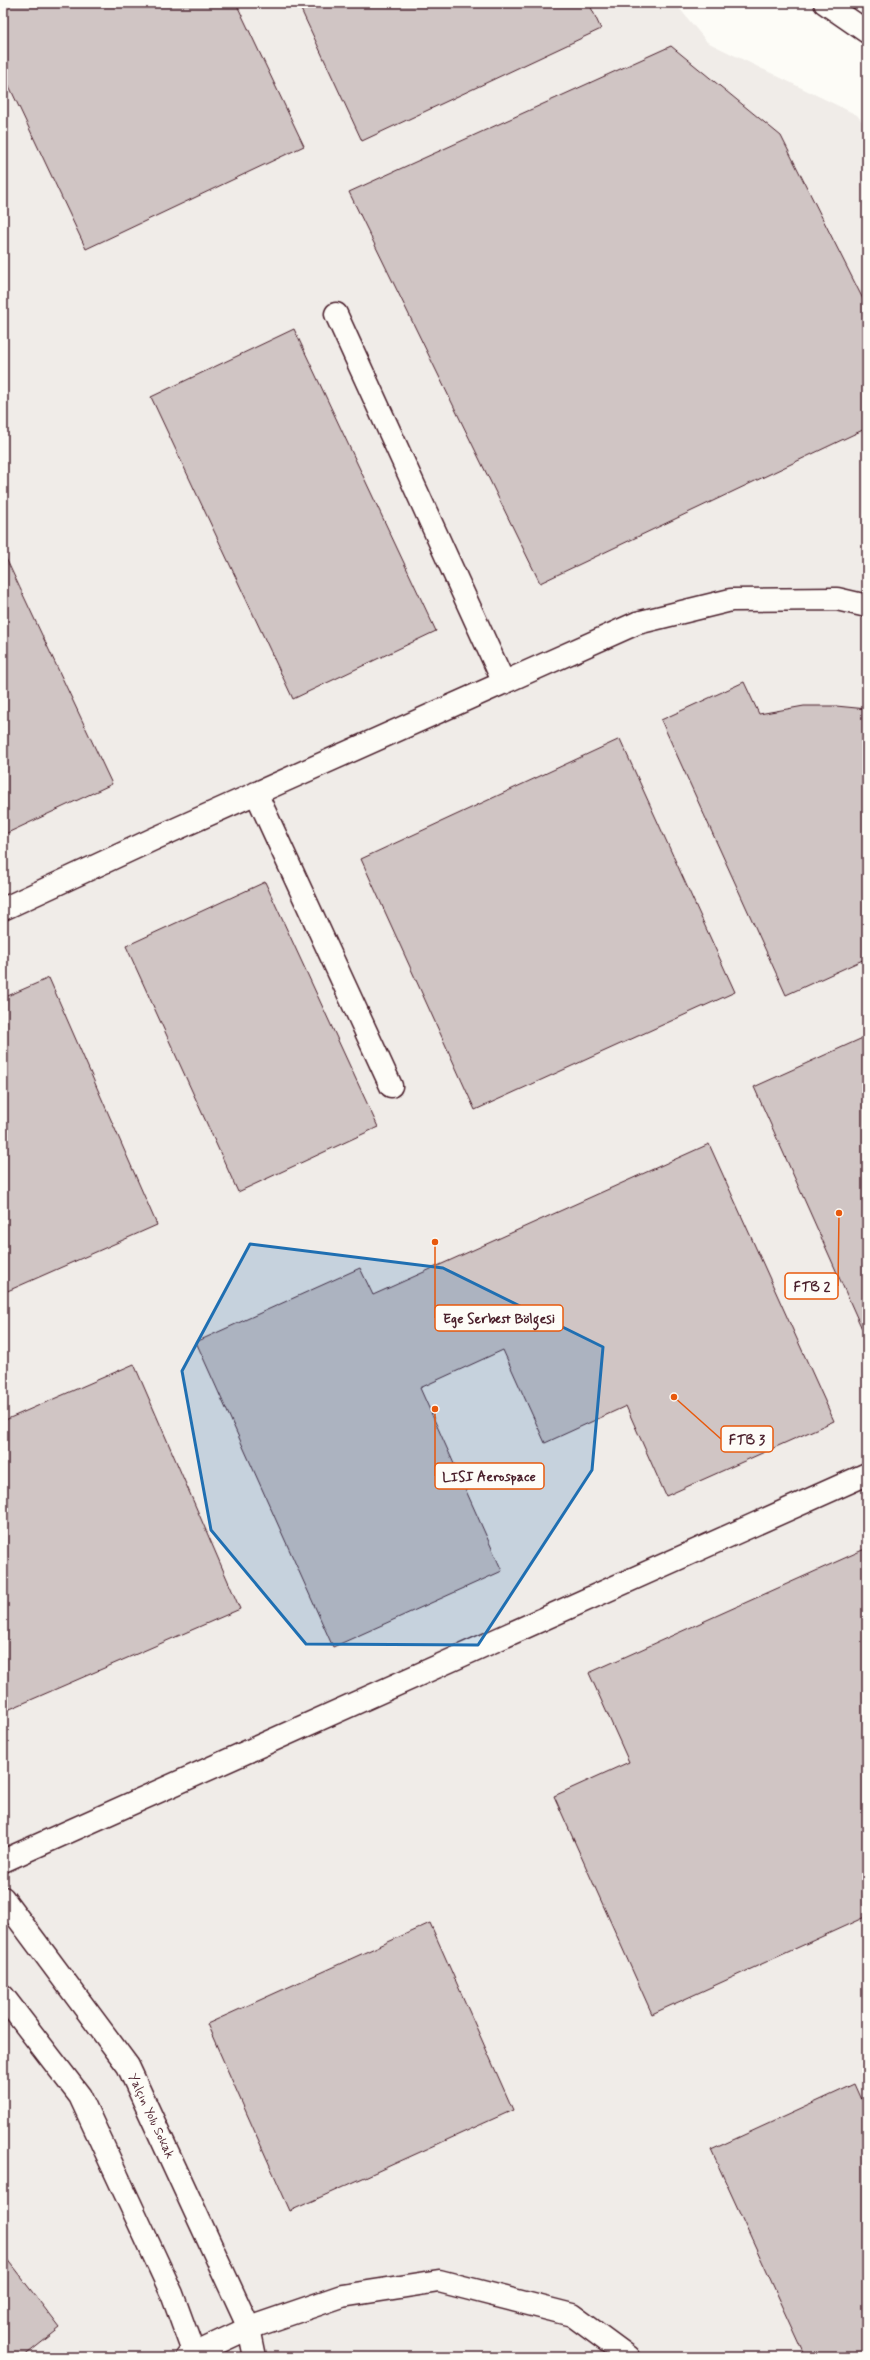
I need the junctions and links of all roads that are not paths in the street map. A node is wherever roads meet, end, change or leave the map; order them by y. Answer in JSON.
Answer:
{"nodes":[{"id":1,"x":825,"y":3,"type":"edge"},
{"id":2,"x":867,"y":32,"type":"edge"},
{"id":3,"x":336,"y":314,"type":"dead end"},
{"id":4,"x":867,"y":606,"type":"edge"},
{"id":5,"x":504,"y":682,"type":"junction"},
{"id":6,"x":256,"y":793,"type":"junction"},
{"id":7,"x":3,"y":909,"type":"edge"},
{"id":8,"x":392,"y":1086,"type":"dead end"},
{"id":9,"x":867,"y":1474,"type":"edge"},
{"id":10,"x":3,"y":1861,"type":"edge"},
{"id":11,"x":3,"y":1898,"type":"edge"},
{"id":12,"x":3,"y":1996,"type":"edge"},
{"id":13,"x":249,"y":2328,"type":"junction"},
{"id":14,"x":192,"y":2356,"type":"edge"},
{"id":15,"x":255,"y":2357,"type":"edge"},
{"id":16,"x":629,"y":2357,"type":"edge"}],
"edges":[{"from":1,"to":2,"type":"street"},
{"from":3,"to":5,"type":"street"},
{"from":4,"to":5,"type":"street"},
{"from":5,"to":6,"type":"street"},
{"from":6,"to":7,"type":"street"},
{"from":6,"to":8,"type":"street"},
{"from":9,"to":10,"type":"street"},
{"from":11,"to":13,"type":"street","name":"Yalçın Yolu Sokak"},
{"from":12,"to":14,"type":"street"},
{"from":13,"to":14,"type":"street"},
{"from":13,"to":15,"type":"street","name":"Yalçın Yolu Sokak"},
{"from":13,"to":16,"type":"street"}]}
